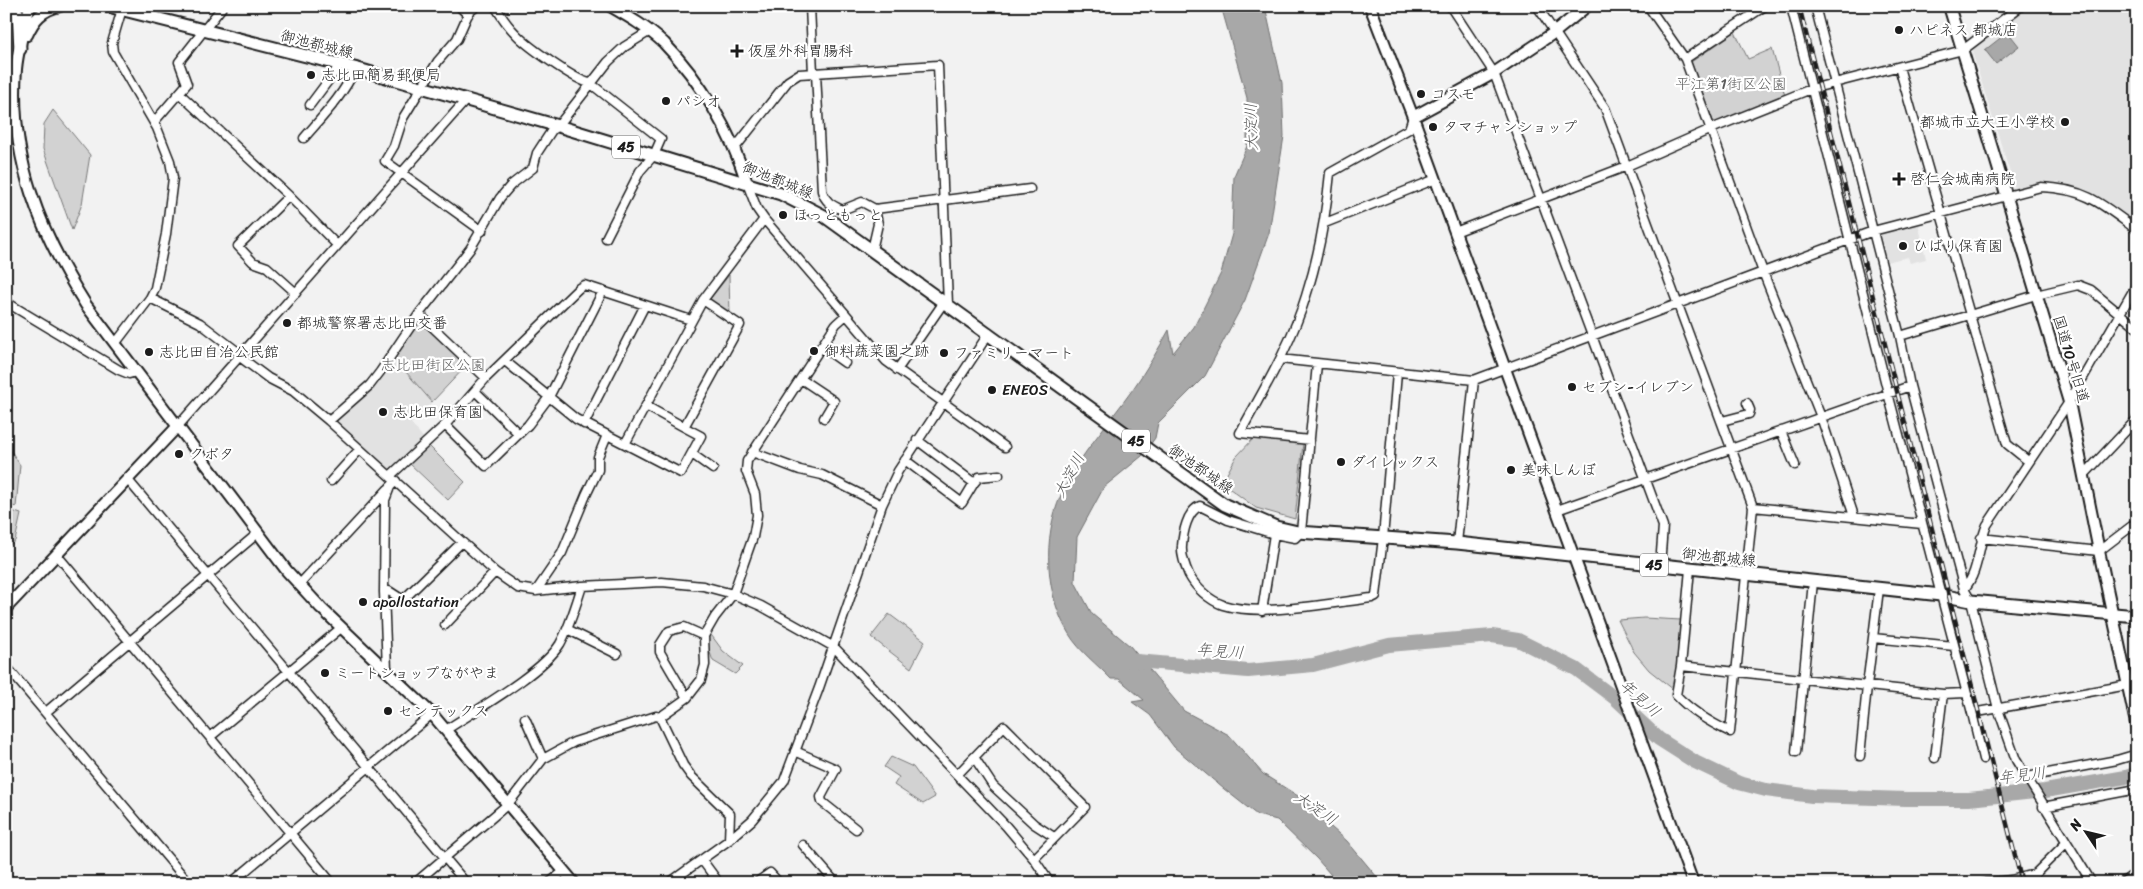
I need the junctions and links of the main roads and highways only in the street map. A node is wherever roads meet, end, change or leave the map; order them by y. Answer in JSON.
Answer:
{"nodes":[{"id":1,"x":14,"y":6,"type":"edge"},
{"id":2,"x":108,"y":6,"type":"edge"},
{"id":3,"x":20,"y":49,"type":"road end"},
{"id":4,"x":2137,"y":616,"type":"edge"}],
"edges":[{"from":1,"to":3,"type":"main road"},
{"from":2,"to":4,"type":"main road","name":"御池都城線","number":"45"}]}
